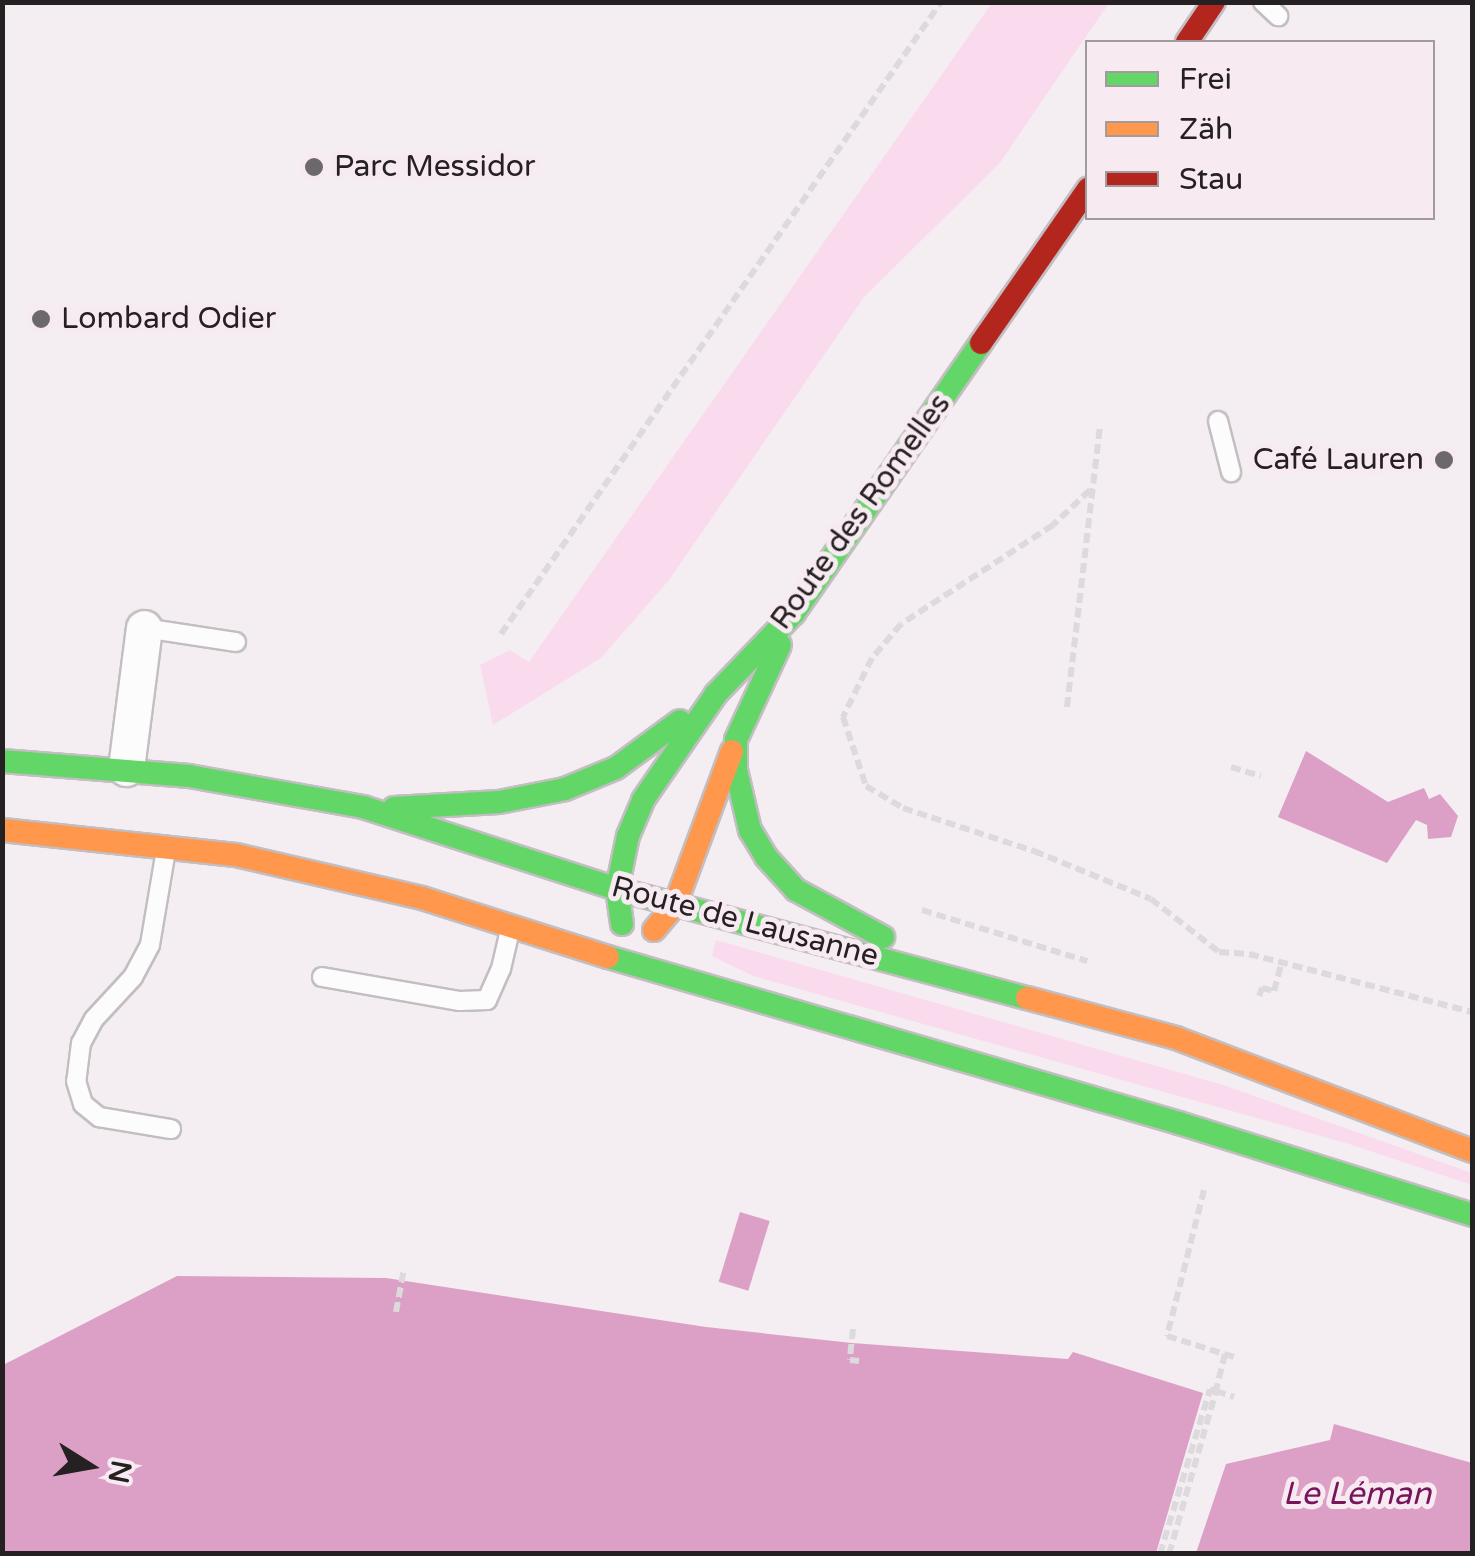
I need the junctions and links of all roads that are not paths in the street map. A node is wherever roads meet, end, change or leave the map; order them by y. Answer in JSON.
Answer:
{"nodes":[{"id":1,"x":1214,"y":2,"type":"edge"},
{"id":2,"x":1263,"y":2,"type":"edge"},
{"id":3,"x":1278,"y":16,"type":"dead end"},
{"id":4,"x":1187,"y":40,"type":"edge"},
{"id":5,"x":1085,"y":192,"type":"edge"},
{"id":6,"x":1218,"y":421,"type":"dead end"},
{"id":7,"x":1231,"y":472,"type":"dead end"},
{"id":8,"x":794,"y":613,"type":"junction"},
{"id":9,"x":144,"y":628,"type":"joint"},
{"id":10,"x":236,"y":642,"type":"dead end"},
{"id":11,"x":716,"y":694,"type":"junction"},
{"id":12,"x":736,"y":740,"type":"junction"},
{"id":13,"x":2,"y":761,"type":"edge"},
{"id":14,"x":126,"y":778,"type":"junction"},
{"id":15,"x":363,"y":808,"type":"junction"},
{"id":16,"x":2,"y":830,"type":"edge"},
{"id":17,"x":167,"y":846,"type":"junction"},
{"id":18,"x":617,"y":889,"type":"junction"},
{"id":19,"x":675,"y":906,"type":"junction"},
{"id":20,"x":511,"y":924,"type":"junction"},
{"id":21,"x":626,"y":961,"type":"junction"},
{"id":22,"x":322,"y":977,"type":"dead end"},
{"id":23,"x":965,"y":979,"type":"junction"},
{"id":24,"x":171,"y":1129,"type":"dead end"},
{"id":25,"x":1472,"y":1151,"type":"edge"},
{"id":26,"x":1472,"y":1215,"type":"edge"}],
"edges":[{"from":1,"to":4,"type":"main road"},
{"from":2,"to":3,"type":"lane"},
{"from":5,"to":8,"type":"main road","name":"Route des Romelles"},
{"from":6,"to":7,"type":"lane"},
{"from":8,"to":11,"type":"main road","name":"Route des Romelles"},
{"from":8,"to":12,"type":"main road"},
{"from":9,"to":10,"type":"lane"},
{"from":9,"to":14,"type":"street"},
{"from":11,"to":15,"type":"main road"},
{"from":11,"to":18,"type":"main road","name":"Route des Romelles"},
{"from":12,"to":19,"type":"main road"},
{"from":12,"to":23,"type":"main road"},
{"from":13,"to":14,"type":"main road","name":"Route de Lausanne"},
{"from":14,"to":15,"type":"main road","name":"Route de Lausanne"},
{"from":15,"to":18,"type":"main road","name":"Route de Lausanne"},
{"from":16,"to":17,"type":"main road"},
{"from":17,"to":20,"type":"main road"},
{"from":17,"to":24,"type":"lane"},
{"from":18,"to":19,"type":"main road","name":"Route de Lausanne"},
{"from":18,"to":21,"type":"main road","name":"Route des Romelles"},
{"from":19,"to":21,"type":"main road"},
{"from":19,"to":23,"type":"main road","name":"Route de Lausanne"},
{"from":20,"to":21,"type":"main road"},
{"from":20,"to":22,"type":"lane"},
{"from":21,"to":26,"type":"main road"},
{"from":23,"to":25,"type":"main road","name":"Route de Lausanne"}]}
